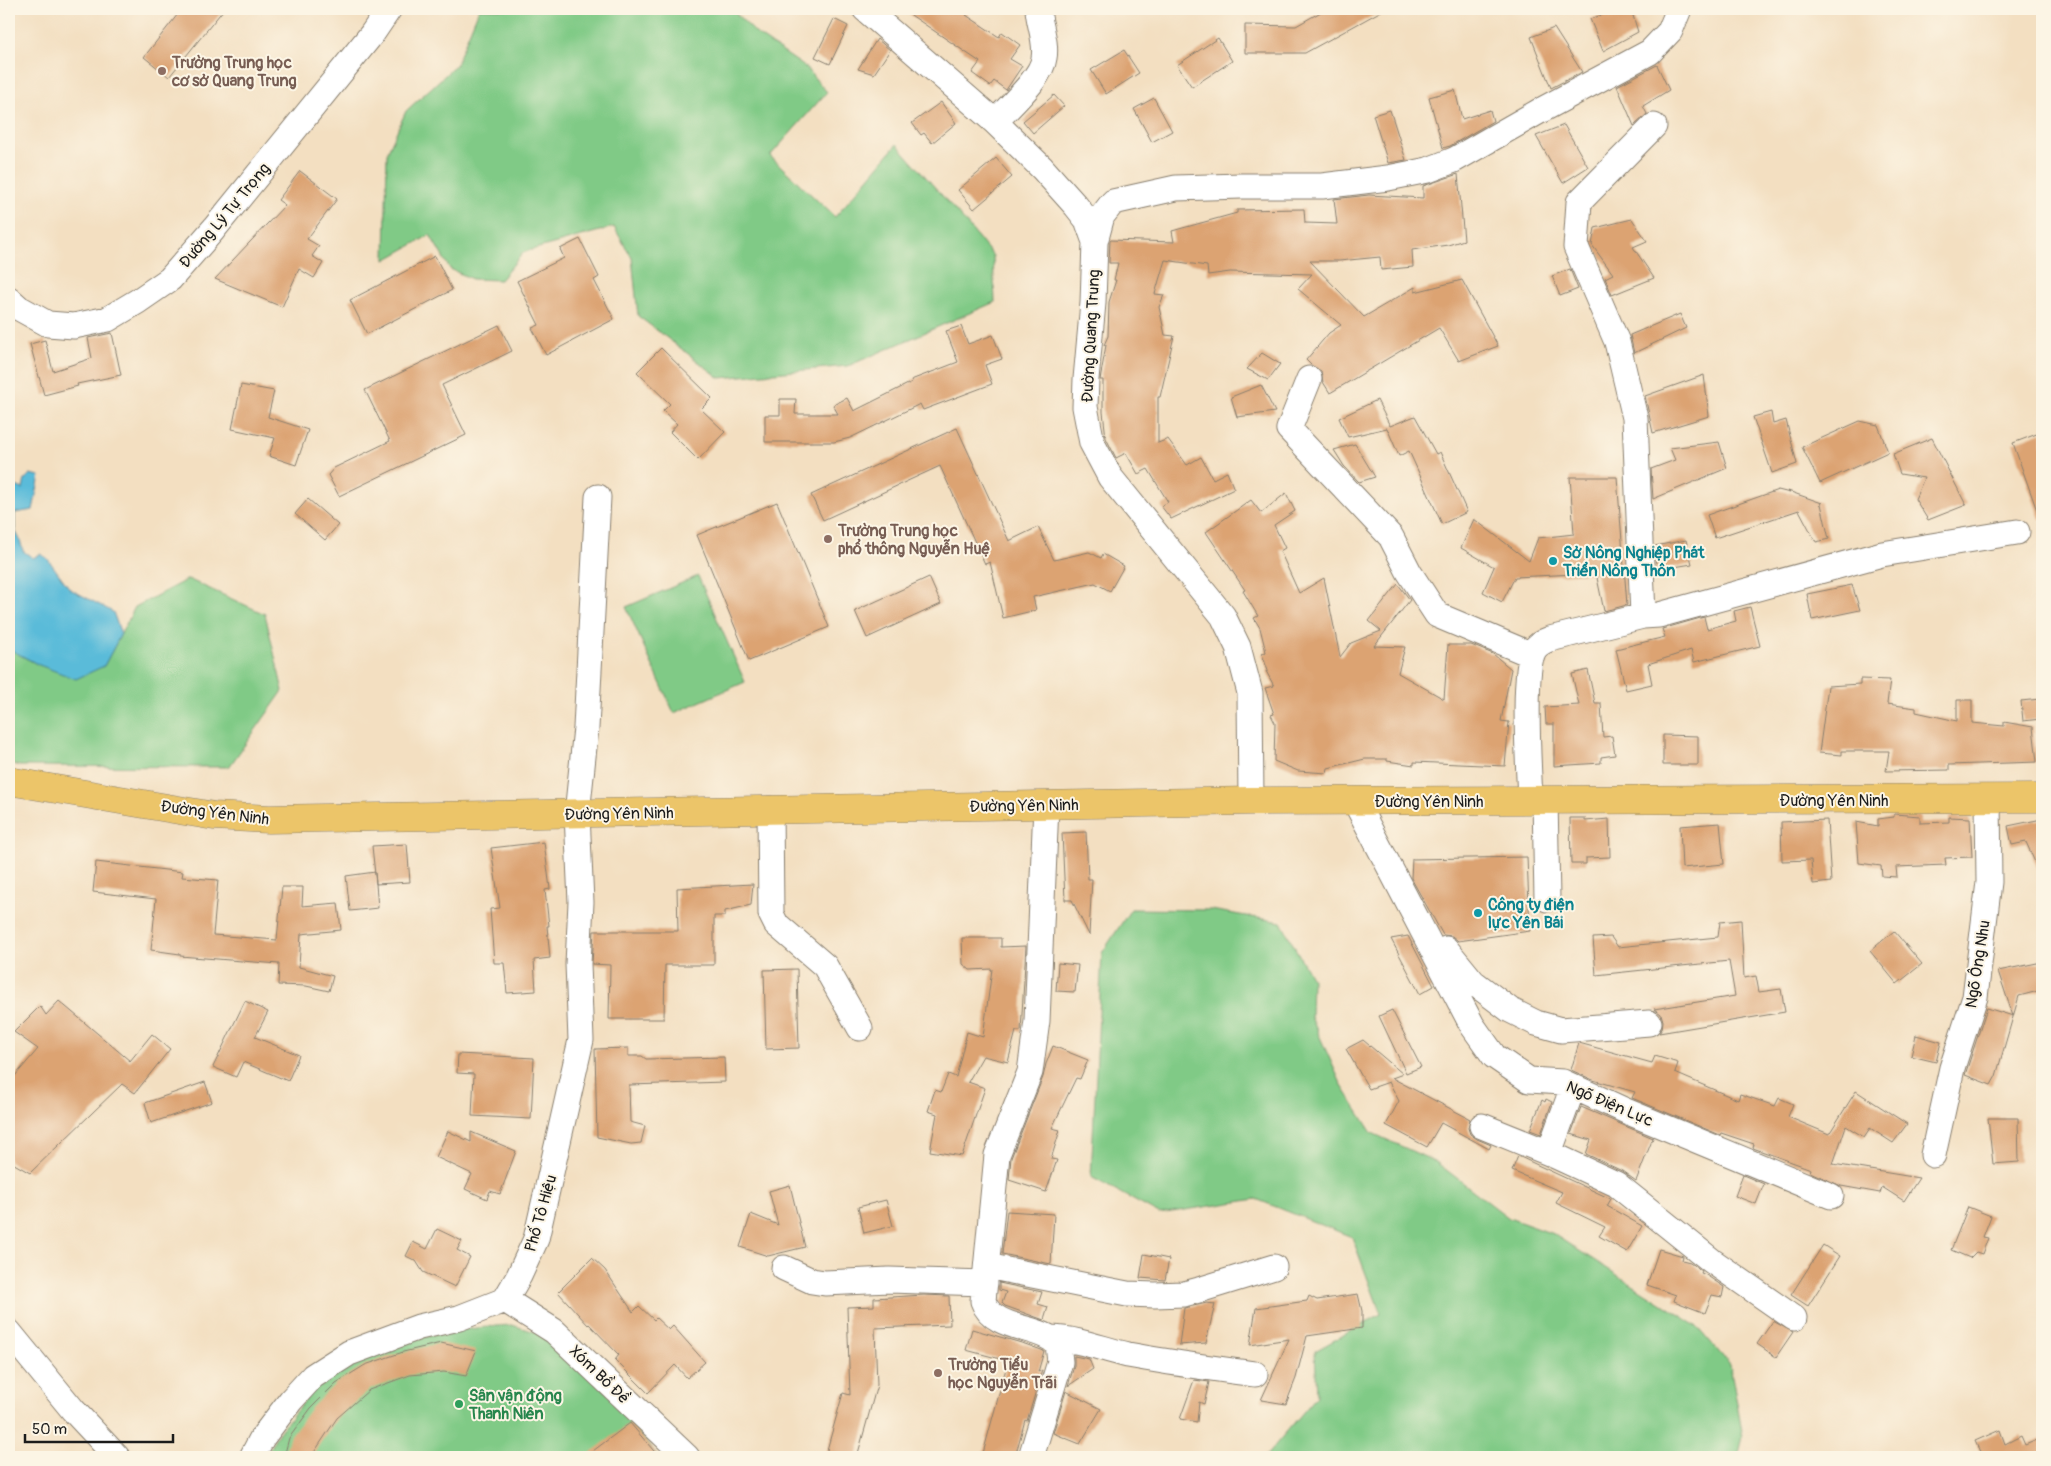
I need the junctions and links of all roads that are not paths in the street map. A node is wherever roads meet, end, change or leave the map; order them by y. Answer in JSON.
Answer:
{"nodes":[{"id":1,"x":389,"y":9,"type":"edge"},
{"id":2,"x":865,"y":9,"type":"edge"},
{"id":3,"x":1038,"y":9,"type":"edge"},
{"id":4,"x":1679,"y":9,"type":"edge"},
{"id":5,"x":995,"y":122,"type":"junction"},
{"id":6,"x":1654,"y":126,"type":"dead end"},
{"id":7,"x":1095,"y":242,"type":"junction"},
{"id":8,"x":9,"y":299,"type":"edge"},
{"id":9,"x":1309,"y":379,"type":"dead end"},
{"id":10,"x":598,"y":497,"type":"dead end"},
{"id":11,"x":2017,"y":532,"type":"dead end"},
{"id":12,"x":1643,"y":616,"type":"junction"},
{"id":13,"x":1532,"y":655,"type":"junction"},
{"id":14,"x":9,"y":781,"type":"edge"},
{"id":15,"x":2042,"y":798,"type":"edge"},
{"id":16,"x":1988,"y":799,"type":"junction"},
{"id":17,"x":1537,"y":800,"type":"junction"},
{"id":18,"x":1251,"y":801,"type":"junction"},
{"id":19,"x":1355,"y":801,"type":"junction"},
{"id":20,"x":1046,"y":805,"type":"junction"},
{"id":21,"x":770,"y":809,"type":"junction"},
{"id":22,"x":577,"y":814,"type":"junction"},
{"id":23,"x":1547,"y":898,"type":"dead end"},
{"id":24,"x":1410,"y":905,"type":"junction"},
{"id":25,"x":1649,"y":1023,"type":"dead end"},
{"id":26,"x":860,"y":1028,"type":"dead end"},
{"id":27,"x":1573,"y":1086,"type":"junction"},
{"id":28,"x":1482,"y":1126,"type":"dead end"},
{"id":29,"x":1549,"y":1153,"type":"junction"},
{"id":30,"x":1933,"y":1155,"type":"dead end"},
{"id":31,"x":1831,"y":1196,"type":"dead end"},
{"id":32,"x":784,"y":1268,"type":"dead end"},
{"id":33,"x":1274,"y":1268,"type":"dead end"},
{"id":34,"x":986,"y":1274,"type":"junction"},
{"id":35,"x":505,"y":1300,"type":"junction"},
{"id":36,"x":1794,"y":1318,"type":"dead end"},
{"id":37,"x":9,"y":1332,"type":"edge"},
{"id":38,"x":1052,"y":1338,"type":"junction"},
{"id":39,"x":1255,"y":1374,"type":"dead end"},
{"id":40,"x":116,"y":1457,"type":"edge"},
{"id":41,"x":252,"y":1457,"type":"edge"},
{"id":42,"x":687,"y":1457,"type":"edge"},
{"id":43,"x":1031,"y":1457,"type":"edge"}],
"edges":[{"from":1,"to":8,"type":"street","name":"Đường Lý Tự Trọng"},
{"from":2,"to":5,"type":"street","name":"Đường Quang Trung"},
{"from":3,"to":5,"type":"street"},
{"from":4,"to":7,"type":"street"},
{"from":5,"to":7,"type":"street","name":"Đường Quang Trung"},
{"from":6,"to":12,"type":"street"},
{"from":7,"to":18,"type":"street","name":"Đường Quang Trung"},
{"from":9,"to":13,"type":"street"},
{"from":10,"to":22,"type":"street","name":"Phố Tô Hiệu"},
{"from":11,"to":12,"type":"street"},
{"from":12,"to":13,"type":"street"},
{"from":13,"to":17,"type":"street"},
{"from":14,"to":22,"type":"main road","name":"Đường Yên Ninh"},
{"from":15,"to":16,"type":"main road","name":"Đường Yên Ninh"},
{"from":16,"to":17,"type":"main road","name":"Đường Yên Ninh"},
{"from":16,"to":30,"type":"street","name":"Ngõ Ông Nhu"},
{"from":17,"to":19,"type":"main road","name":"Đường Yên Ninh"},
{"from":17,"to":23,"type":"street"},
{"from":18,"to":19,"type":"main road","name":"Đường Yên Ninh"},
{"from":18,"to":20,"type":"main road","name":"Đường Yên Ninh"},
{"from":19,"to":24,"type":"street","name":"Ngõ Điện Lực"},
{"from":20,"to":21,"type":"main road","name":"Đường Yên Ninh"},
{"from":20,"to":34,"type":"street"},
{"from":21,"to":22,"type":"main road","name":"Đường Yên Ninh"},
{"from":21,"to":26,"type":"street"},
{"from":22,"to":35,"type":"street","name":"Phố Tô Hiệu"},
{"from":24,"to":25,"type":"street"},
{"from":24,"to":27,"type":"street","name":"Ngõ Điện Lực"},
{"from":27,"to":29,"type":"street"},
{"from":27,"to":31,"type":"street","name":"Ngõ Điện Lực"},
{"from":28,"to":29,"type":"street"},
{"from":29,"to":36,"type":"street"},
{"from":32,"to":34,"type":"street"},
{"from":33,"to":34,"type":"street"},
{"from":34,"to":38,"type":"street"},
{"from":35,"to":41,"type":"street"},
{"from":35,"to":42,"type":"street","name":"Xóm Bồ Đề"},
{"from":37,"to":40,"type":"street"},
{"from":38,"to":39,"type":"street"},
{"from":38,"to":43,"type":"street"}]}
